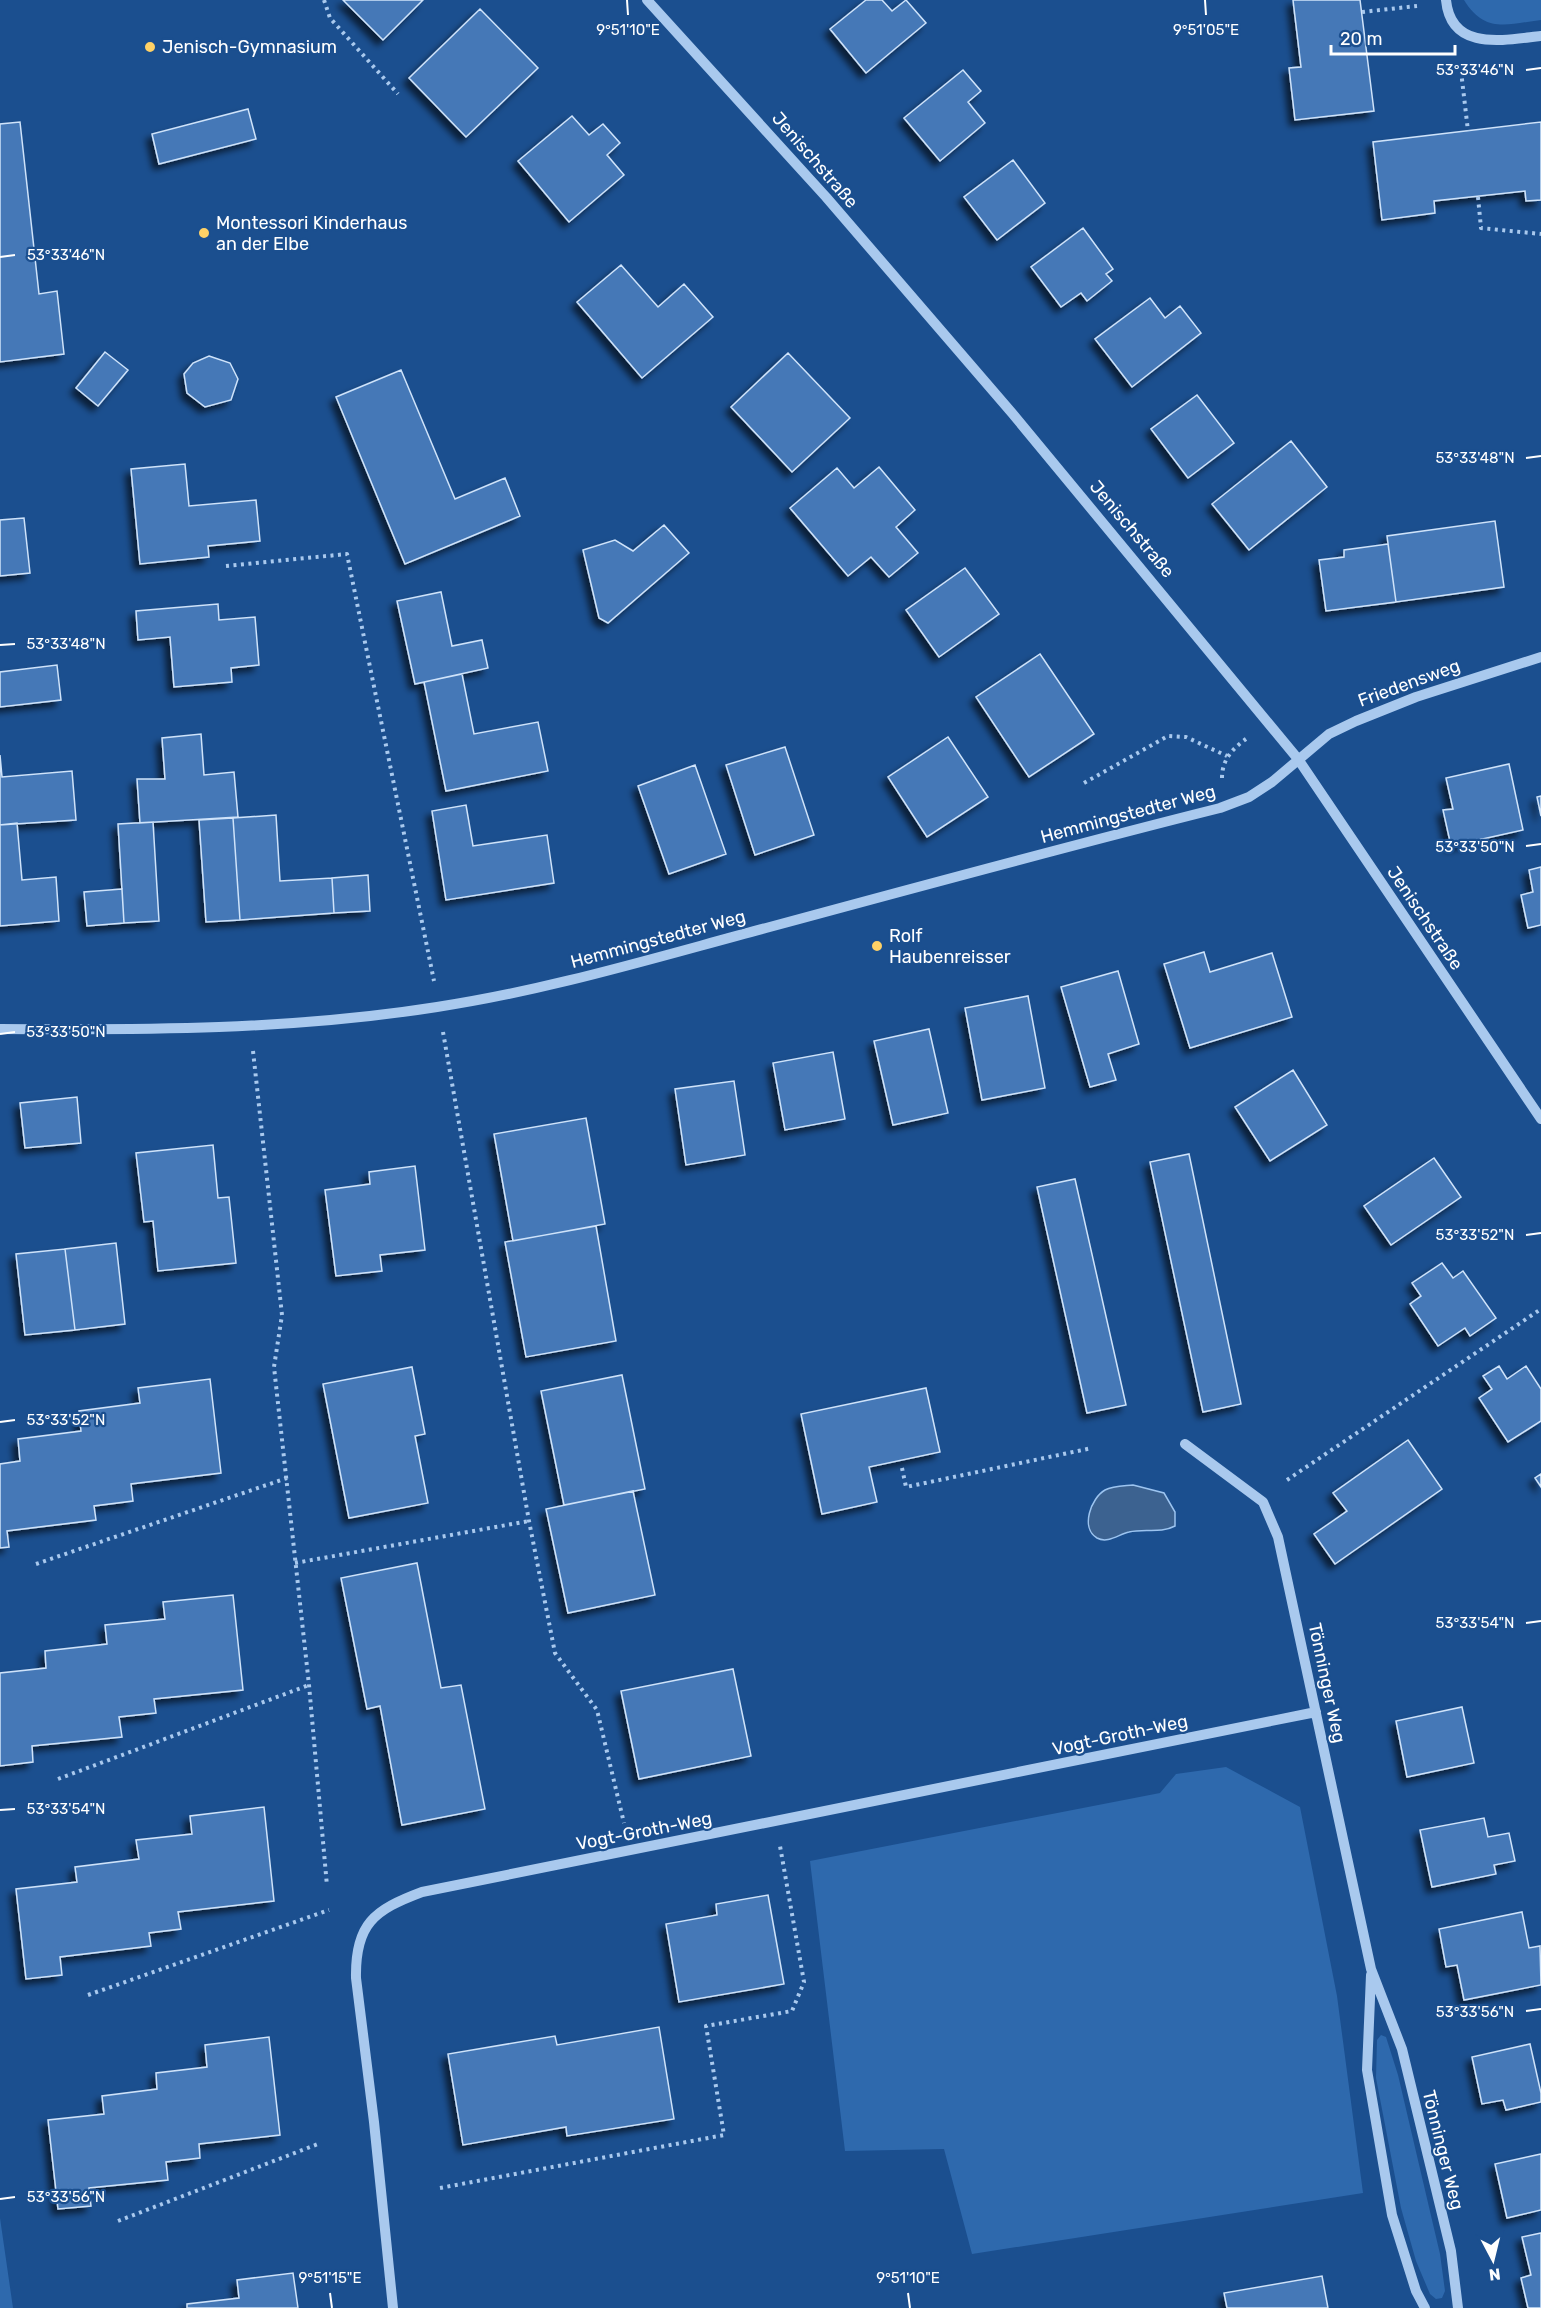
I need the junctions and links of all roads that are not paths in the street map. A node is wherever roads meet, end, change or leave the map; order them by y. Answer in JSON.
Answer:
{"nodes":[{"id":1,"x":647,"y":0,"type":"edge"},
{"id":2,"x":1446,"y":0,"type":"edge"},
{"id":3,"x":1541,"y":36,"type":"edge"},
{"id":4,"x":1541,"y":657,"type":"edge"},
{"id":5,"x":1298,"y":759,"type":"junction"},
{"id":6,"x":0,"y":1029,"type":"edge"},
{"id":7,"x":1541,"y":1119,"type":"edge"},
{"id":8,"x":1185,"y":1444,"type":"dead end"},
{"id":9,"x":1316,"y":1712,"type":"junction"},
{"id":10,"x":1371,"y":1969,"type":"junction"},
{"id":11,"x":393,"y":2308,"type":"edge"},
{"id":12,"x":1425,"y":2308,"type":"edge"},
{"id":13,"x":1458,"y":2308,"type":"edge"}],
"edges":[{"from":1,"to":5,"type":"street","name":"Jenischstraße"},
{"from":2,"to":3,"type":"street"},
{"from":4,"to":5,"type":"street","name":"Friedensweg"},
{"from":5,"to":6,"type":"street","name":"Hemmingstedter Weg"},
{"from":5,"to":7,"type":"street","name":"Jenischstraße"},
{"from":8,"to":9,"type":"street","name":"Tönninger Weg"},
{"from":9,"to":10,"type":"street","name":"Tönninger Weg"},
{"from":9,"to":11,"type":"street","name":"Vogt-Groth-Weg"},
{"from":10,"to":12,"type":"street","name":"Tönninger Weg"},
{"from":10,"to":13,"type":"street","name":"Tönninger Weg"}]}
